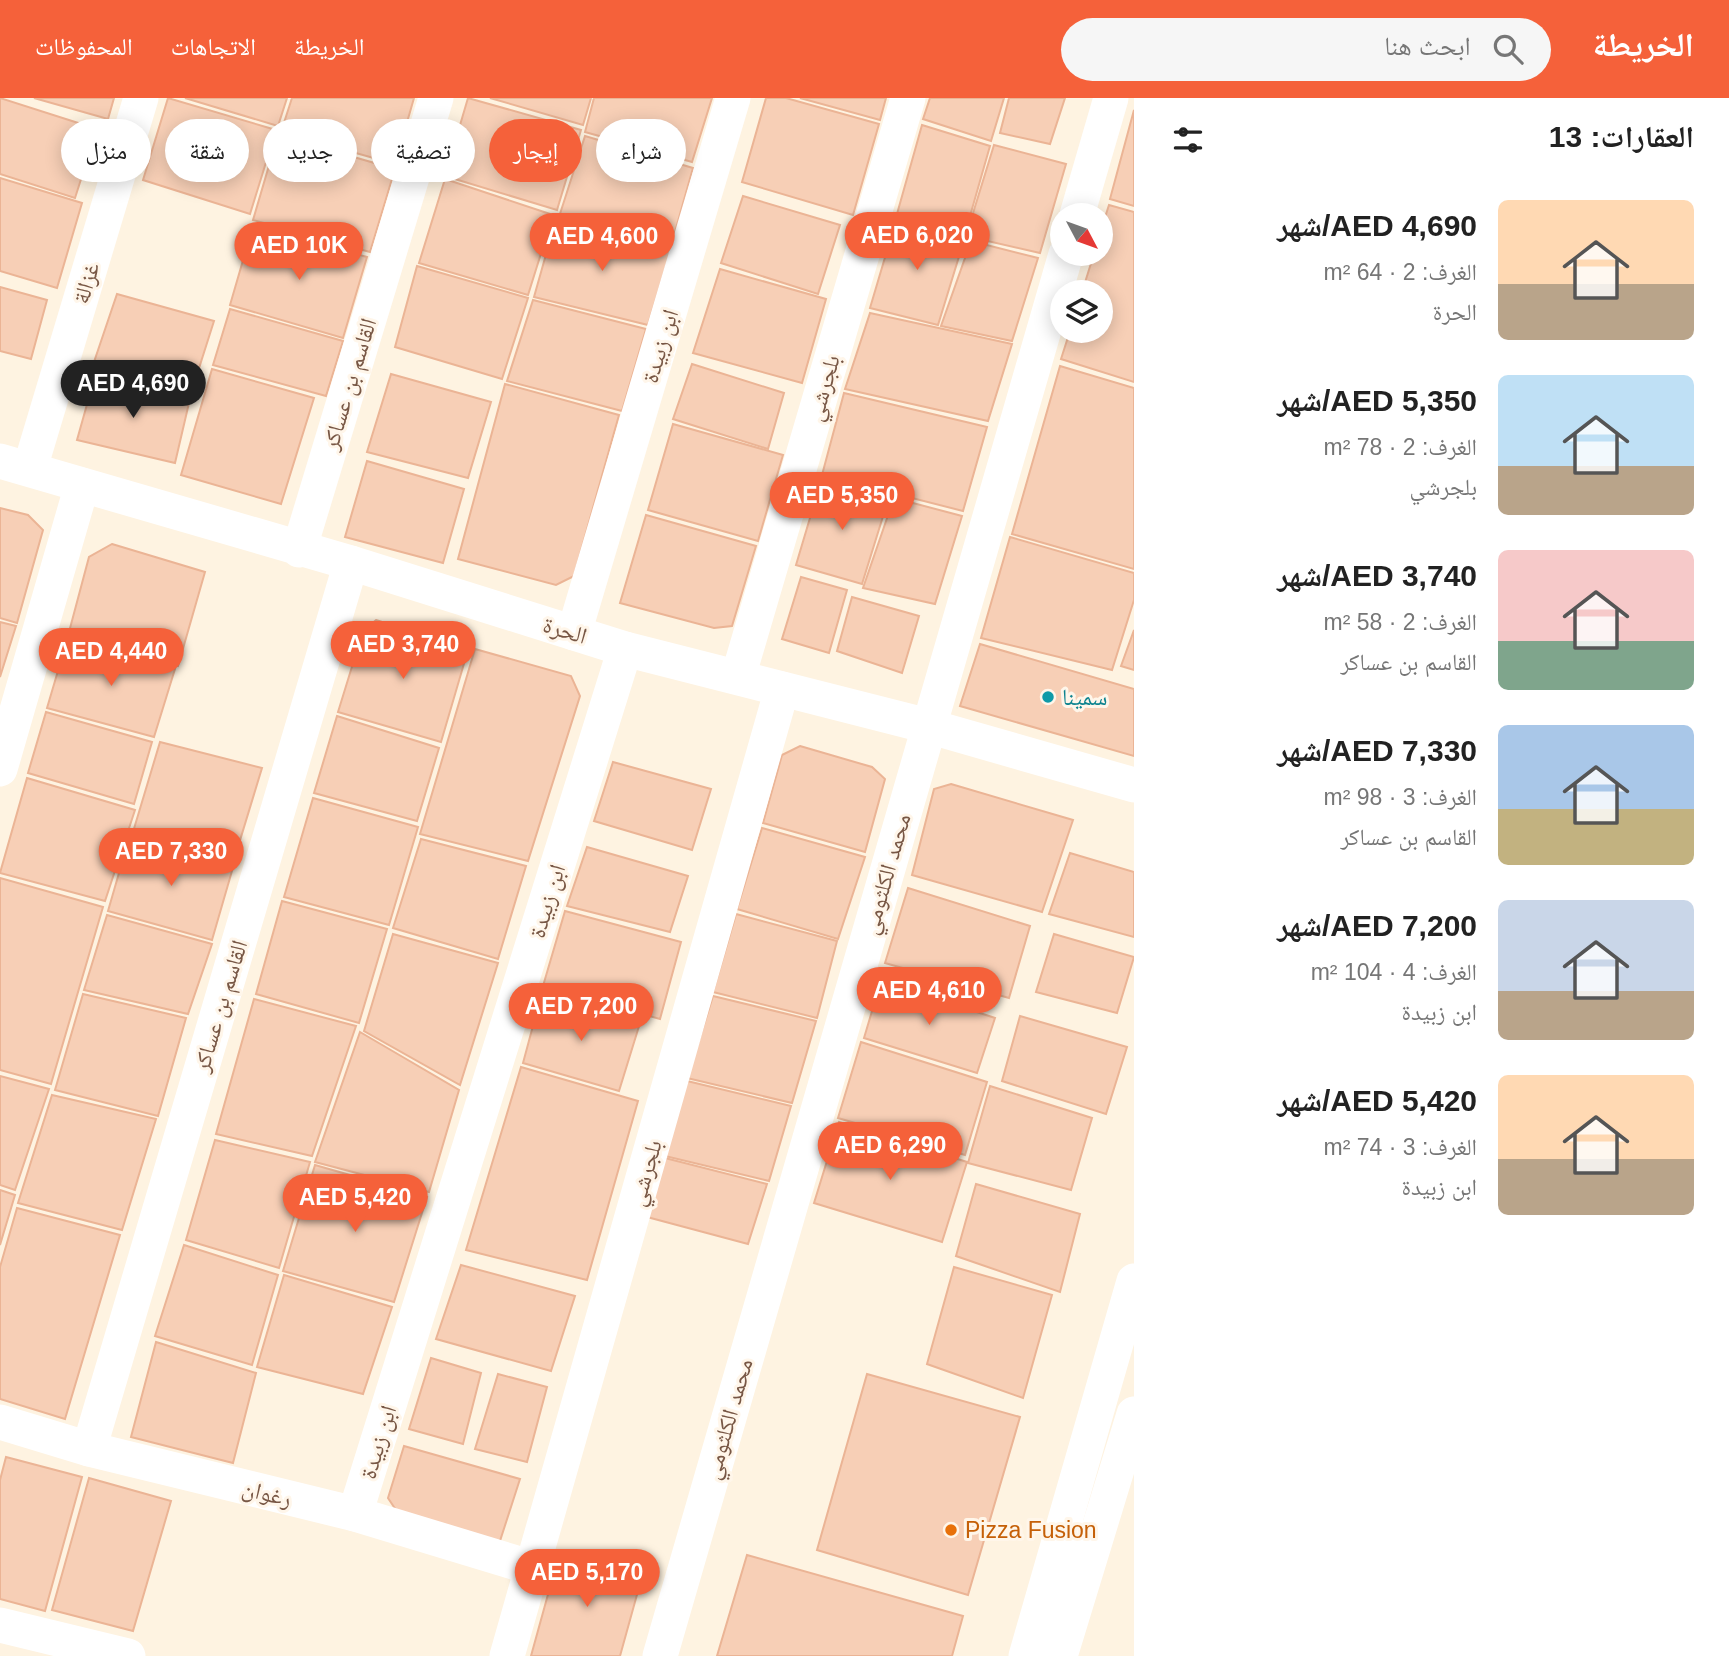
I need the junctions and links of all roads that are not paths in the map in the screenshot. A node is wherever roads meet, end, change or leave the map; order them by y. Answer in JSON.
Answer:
{"nodes":[{"id":1,"x":142,"y":98,"type":"edge"},
{"id":2,"x":436,"y":98,"type":"edge"},
{"id":3,"x":733,"y":98,"type":"edge"},
{"id":4,"x":908,"y":98,"type":"edge"},
{"id":5,"x":1111,"y":98,"type":"edge"},
{"id":6,"x":1080,"y":203,"type":"edge"},
{"id":7,"x":1062,"y":266,"type":"edge"},
{"id":8,"x":15,"y":465,"type":"edge"},
{"id":9,"x":82,"y":485,"type":"junction"},
{"id":10,"x":299,"y":550,"type":"junction"},
{"id":11,"x":351,"y":563,"type":"junction"},
{"id":12,"x":574,"y":633,"type":"junction"},
{"id":13,"x":625,"y":649,"type":"junction"},
{"id":14,"x":737,"y":677,"type":"junction"},
{"id":15,"x":782,"y":689,"type":"junction"},
{"id":16,"x":928,"y":726,"type":"junction"},
{"id":17,"x":0,"y":769,"type":"edge"},
{"id":18,"x":1134,"y":785,"type":"edge"},
{"id":19,"x":1134,"y":1281,"type":"edge"},
{"id":20,"x":1134,"y":1414,"type":"edge"},
{"id":21,"x":0,"y":1422,"type":"edge"},
{"id":22,"x":89,"y":1449,"type":"junction"},
{"id":23,"x":355,"y":1514,"type":"junction"},
{"id":24,"x":533,"y":1569,"type":"junction"},
{"id":25,"x":2,"y":1632,"type":"edge"},
{"id":26,"x":128,"y":1656,"type":"edge"},
{"id":27,"x":507,"y":1656,"type":"edge"},
{"id":28,"x":660,"y":1656,"type":"edge"},
{"id":29,"x":1026,"y":1656,"type":"edge"},
{"id":30,"x":1060,"y":1656,"type":"edge"}],
"edges":[{"from":1,"to":8,"type":"street","name":"غزالة"},
{"from":2,"to":10,"type":"street","name":"القاسم بن عساكر"},
{"from":3,"to":12,"type":"street","name":"ابن زبيدة"},
{"from":4,"to":14,"type":"street","name":"بلجرشي"},
{"from":5,"to":6,"type":"street"},
{"from":7,"to":16,"type":"street","name":"محمد الكلثومي"},
{"from":8,"to":9,"type":"street","name":"الحرة"},
{"from":9,"to":10,"type":"street","name":"الحرة"},
{"from":9,"to":17,"type":"street"},
{"from":10,"to":11,"type":"street","name":"الحرة"},
{"from":11,"to":12,"type":"street","name":"الحرة"},
{"from":11,"to":22,"type":"street","name":"القاسم بن عساكر"},
{"from":12,"to":13,"type":"street","name":"الحرة"},
{"from":13,"to":14,"type":"street","name":"الحرة"},
{"from":13,"to":23,"type":"street","name":"ابن زبيدة"},
{"from":14,"to":15,"type":"street","name":"الحرة"},
{"from":15,"to":16,"type":"street","name":"الحرة"},
{"from":15,"to":24,"type":"street","name":"بلجرشي"},
{"from":16,"to":18,"type":"street","name":"الحرة"},
{"from":16,"to":28,"type":"street","name":"محمد الكلثومي"},
{"from":19,"to":29,"type":"street"},
{"from":20,"to":30,"type":"street"},
{"from":21,"to":22,"type":"street","name":"رغوان"},
{"from":22,"to":23,"type":"street","name":"رغوان"},
{"from":23,"to":24,"type":"street","name":"رغوان"},
{"from":24,"to":27,"type":"street","name":"بلجرشي"},
{"from":25,"to":26,"type":"street"}]}
